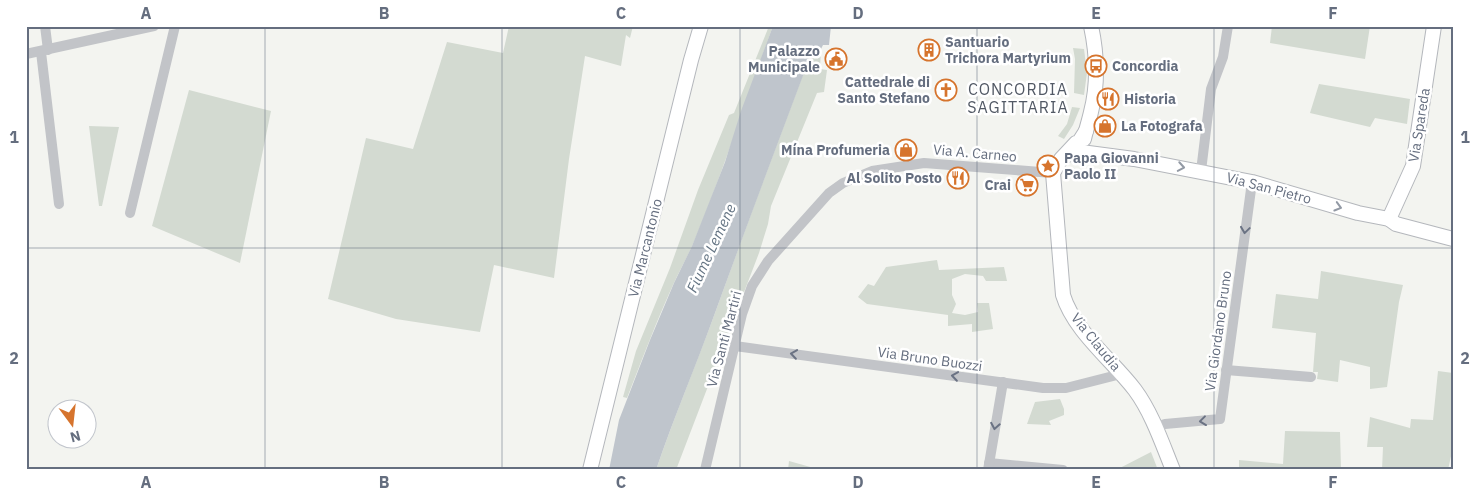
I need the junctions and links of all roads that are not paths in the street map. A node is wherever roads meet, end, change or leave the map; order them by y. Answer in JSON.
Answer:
{"nodes":[{"id":1,"x":45,"y":26,"type":"edge"},
{"id":2,"x":154,"y":26,"type":"edge"},
{"id":3,"x":175,"y":26,"type":"edge"},
{"id":4,"x":701,"y":26,"type":"edge"},
{"id":5,"x":1091,"y":26,"type":"edge"},
{"id":6,"x":1228,"y":26,"type":"edge"},
{"id":7,"x":1434,"y":26,"type":"edge"},
{"id":8,"x":122,"y":30,"type":"edge"},
{"id":9,"x":45,"y":51,"type":"junction"},
{"id":10,"x":26,"y":54,"type":"edge"},
{"id":11,"x":1078,"y":146,"type":"junction"},
{"id":12,"x":924,"y":163,"type":"joint"},
{"id":13,"x":1200,"y":171,"type":"junction"},
{"id":14,"x":1053,"y":173,"type":"junction"},
{"id":15,"x":1252,"y":182,"type":"junction"},
{"id":16,"x":59,"y":204,"type":"dead end"},
{"id":17,"x":130,"y":213,"type":"dead end"},
{"id":18,"x":1389,"y":219,"type":"junction"},
{"id":19,"x":1453,"y":239,"type":"edge"},
{"id":20,"x":735,"y":346,"type":"junction"},
{"id":21,"x":1226,"y":370,"type":"junction"},
{"id":22,"x":1121,"y":374,"type":"junction"},
{"id":23,"x":1311,"y":377,"type":"dead end"},
{"id":24,"x":1003,"y":382,"type":"junction"},
{"id":25,"x":1155,"y":427,"type":"junction"},
{"id":26,"x":988,"y":466,"type":"edge"},
{"id":27,"x":590,"y":470,"type":"edge"},
{"id":28,"x":704,"y":470,"type":"edge"},
{"id":29,"x":1063,"y":470,"type":"edge"},
{"id":30,"x":1173,"y":470,"type":"edge"}],
"edges":[{"from":1,"to":9,"type":"street"},
{"from":2,"to":8,"type":"street"},
{"from":3,"to":17,"type":"street"},
{"from":4,"to":27,"type":"street","name":"Via Marcantonio"},
{"from":5,"to":11,"type":"street"},
{"from":6,"to":13,"type":"street"},
{"from":7,"to":18,"type":"street","name":"Via Spareda"},
{"from":8,"to":9,"type":"street"},
{"from":9,"to":10,"type":"street"},
{"from":9,"to":16,"type":"street"},
{"from":11,"to":13,"type":"street","name":"Via San Pietro","one_way":true},
{"from":11,"to":14,"type":"street"},
{"from":12,"to":14,"type":"street","name":"Via A. Carneo"},
{"from":12,"to":20,"type":"street","name":"Via Santi Martiri"},
{"from":13,"to":15,"type":"street","name":"Via San Pietro"},
{"from":14,"to":22,"type":"street","name":"Via Claudia"},
{"from":15,"to":18,"type":"street","name":"Via San Pietro","one_way":true},
{"from":15,"to":21,"type":"street","name":"Via Giordano Bruno","one_way":true},
{"from":18,"to":19,"type":"street","name":"Via San Pietro"},
{"from":24,"to":20,"type":"street","name":"Via Bruno Buozzi","one_way":true},
{"from":20,"to":28,"type":"street","name":"Via Santi Martiri"},
{"from":21,"to":23,"type":"street"},
{"from":21,"to":25,"type":"street","name":"Via Giordano Bruno","one_way":true},
{"from":22,"to":24,"type":"street","name":"Via Bruno Buozzi"},
{"from":22,"to":25,"type":"street","name":"Via Claudia"},
{"from":24,"to":26,"type":"street","one_way":true},
{"from":25,"to":30,"type":"street","name":"Via Claudia"},
{"from":26,"to":29,"type":"street"}]}
